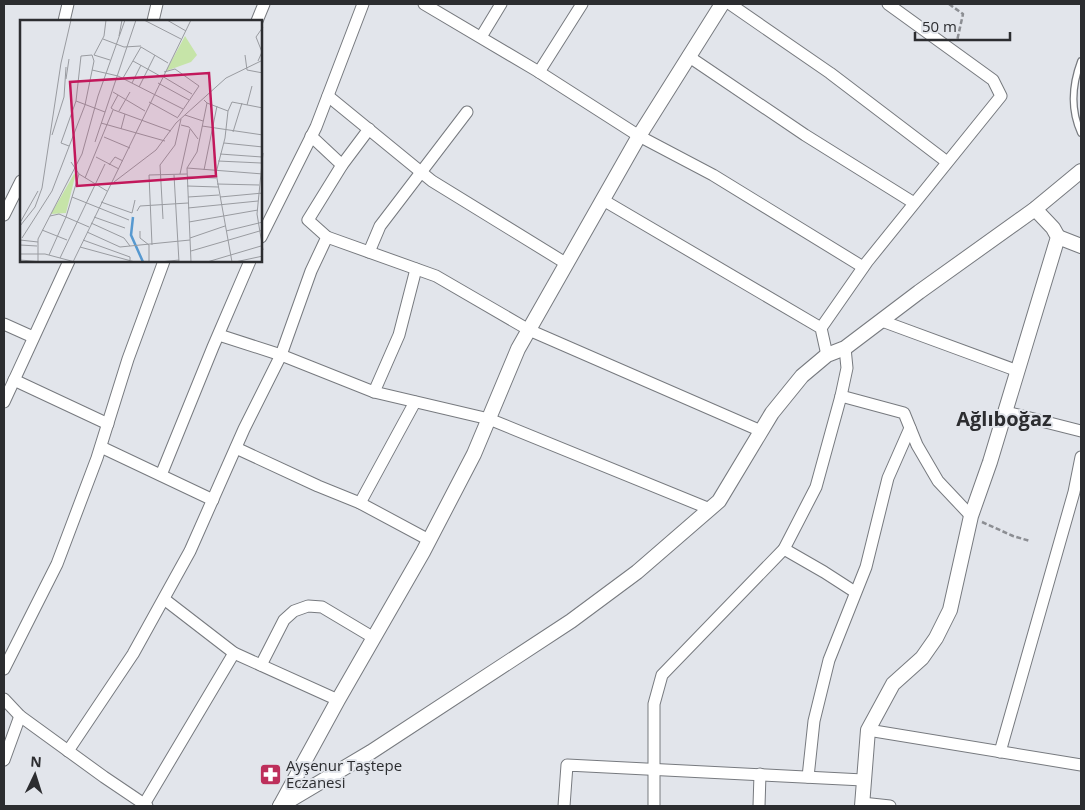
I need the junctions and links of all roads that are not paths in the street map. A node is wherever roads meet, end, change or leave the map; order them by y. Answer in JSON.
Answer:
{"nodes":[{"id":1,"x":68,"y":4,"type":"edge"},
{"id":2,"x":158,"y":4,"type":"edge"},
{"id":3,"x":264,"y":4,"type":"edge"},
{"id":4,"x":363,"y":4,"type":"edge"},
{"id":5,"x":424,"y":4,"type":"edge"},
{"id":6,"x":501,"y":4,"type":"edge"},
{"id":7,"x":582,"y":4,"type":"edge"},
{"id":8,"x":722,"y":4,"type":"edge"},
{"id":9,"x":888,"y":4,"type":"edge"},
{"id":10,"x":64,"y":20,"type":"edge"},
{"id":11,"x":153,"y":20,"type":"edge"},
{"id":12,"x":257,"y":20,"type":"edge"},
{"id":13,"x":481,"y":37,"type":"junction"},
{"id":14,"x":688,"y":56,"type":"junction"},
{"id":15,"x":1081,"y":61,"type":"edge"},
{"id":16,"x":539,"y":72,"type":"junction"},
{"id":17,"x":328,"y":96,"type":"junction"},
{"id":18,"x":467,"y":112,"type":"dead end"},
{"id":19,"x":369,"y":129,"type":"junction"},
{"id":20,"x":1081,"y":133,"type":"edge"},
{"id":21,"x":311,"y":136,"type":"junction"},
{"id":22,"x":639,"y":136,"type":"junction"},
{"id":23,"x":947,"y":162,"type":"junction"},
{"id":24,"x":342,"y":165,"type":"junction"},
{"id":25,"x":1081,"y":171,"type":"edge"},
{"id":26,"x":422,"y":173,"type":"junction"},
{"id":27,"x":20,"y":183,"type":"edge"},
{"id":28,"x":603,"y":200,"type":"junction"},
{"id":29,"x":914,"y":203,"type":"junction"},
{"id":30,"x":1035,"y":209,"type":"junction"},
{"id":31,"x":4,"y":215,"type":"edge"},
{"id":32,"x":262,"y":236,"type":"edge"},
{"id":33,"x":327,"y":237,"type":"junction"},
{"id":34,"x":1058,"y":237,"type":"junction"},
{"id":35,"x":1081,"y":246,"type":"edge"},
{"id":36,"x":369,"y":252,"type":"junction"},
{"id":37,"x":69,"y":262,"type":"edge"},
{"id":38,"x":164,"y":262,"type":"edge"},
{"id":39,"x":250,"y":262,"type":"edge"},
{"id":40,"x":566,"y":264,"type":"junction"},
{"id":41,"x":864,"y":267,"type":"junction"},
{"id":42,"x":416,"y":269,"type":"junction"},
{"id":43,"x":882,"y":321,"type":"junction"},
{"id":44,"x":4,"y":324,"type":"edge"},
{"id":45,"x":821,"y":328,"type":"junction"},
{"id":46,"x":529,"y":330,"type":"junction"},
{"id":47,"x":218,"y":335,"type":"junction"},
{"id":48,"x":33,"y":336,"type":"junction"},
{"id":49,"x":845,"y":348,"type":"junction"},
{"id":50,"x":281,"y":355,"type":"junction"},
{"id":51,"x":827,"y":355,"type":"junction"},
{"id":52,"x":1018,"y":371,"type":"junction"},
{"id":53,"x":14,"y":380,"type":"junction"},
{"id":54,"x":374,"y":392,"type":"junction"},
{"id":55,"x":841,"y":396,"type":"junction"},
{"id":56,"x":4,"y":402,"type":"edge"},
{"id":57,"x":415,"y":402,"type":"junction"},
{"id":58,"x":1006,"y":412,"type":"junction"},
{"id":59,"x":489,"y":419,"type":"junction"},
{"id":60,"x":108,"y":424,"type":"junction"},
{"id":61,"x":910,"y":428,"type":"junction"},
{"id":62,"x":761,"y":431,"type":"junction"},
{"id":63,"x":1081,"y":432,"type":"edge"},
{"id":64,"x":101,"y":447,"type":"junction"},
{"id":65,"x":236,"y":448,"type":"junction"},
{"id":66,"x":1081,"y":457,"type":"edge"},
{"id":67,"x":161,"y":476,"type":"junction"},
{"id":68,"x":213,"y":500,"type":"junction"},
{"id":69,"x":360,"y":503,"type":"junction"},
{"id":70,"x":710,"y":509,"type":"junction"},
{"id":71,"x":972,"y":516,"type":"junction"},
{"id":72,"x":429,"y":540,"type":"junction"},
{"id":73,"x":784,"y":549,"type":"junction"},
{"id":74,"x":855,"y":592,"type":"junction"},
{"id":75,"x":164,"y":599,"type":"junction"},
{"id":76,"x":374,"y":638,"type":"junction"},
{"id":77,"x":234,"y":653,"type":"junction"},
{"id":78,"x":261,"y":665,"type":"junction"},
{"id":79,"x":4,"y":669,"type":"edge"},
{"id":80,"x":4,"y":699,"type":"edge"},
{"id":81,"x":338,"y":700,"type":"junction"},
{"id":82,"x":20,"y":716,"type":"junction"},
{"id":83,"x":868,"y":730,"type":"junction"},
{"id":84,"x":68,"y":751,"type":"junction"},
{"id":85,"x":1000,"y":752,"type":"junction"},
{"id":86,"x":4,"y":760,"type":"edge"},
{"id":87,"x":1081,"y":766,"type":"edge"},
{"id":88,"x":654,"y":770,"type":"junction"},
{"id":89,"x":760,"y":774,"type":"junction"},
{"id":90,"x":808,"y":777,"type":"junction"},
{"id":91,"x":863,"y":780,"type":"junction"},
{"id":92,"x":862,"y":805,"type":"edge"},
{"id":93,"x":145,"y":806,"type":"edge"},
{"id":94,"x":280,"y":806,"type":"edge"},
{"id":95,"x":564,"y":806,"type":"edge"},
{"id":96,"x":654,"y":806,"type":"edge"},
{"id":97,"x":760,"y":806,"type":"edge"},
{"id":98,"x":890,"y":806,"type":"edge"}],
"edges":[{"from":1,"to":10,"type":"street"},
{"from":2,"to":11,"type":"street"},
{"from":3,"to":12,"type":"street"},
{"from":4,"to":17,"type":"street"},
{"from":5,"to":13,"type":"street"},
{"from":6,"to":13,"type":"street"},
{"from":7,"to":16,"type":"street"},
{"from":8,"to":14,"type":"street"},
{"from":8,"to":23,"type":"street"},
{"from":9,"to":23,"type":"street"},
{"from":13,"to":16,"type":"street"},
{"from":14,"to":22,"type":"street"},
{"from":14,"to":29,"type":"street"},
{"from":15,"to":20,"type":"lane"},
{"from":16,"to":22,"type":"street"},
{"from":17,"to":19,"type":"street"},
{"from":17,"to":21,"type":"street"},
{"from":18,"to":26,"type":"street"},
{"from":19,"to":24,"type":"street"},
{"from":19,"to":26,"type":"street"},
{"from":21,"to":24,"type":"street"},
{"from":21,"to":32,"type":"street"},
{"from":22,"to":28,"type":"street"},
{"from":22,"to":41,"type":"street"},
{"from":23,"to":29,"type":"street"},
{"from":24,"to":33,"type":"street"},
{"from":25,"to":30,"type":"street"},
{"from":26,"to":36,"type":"street"},
{"from":26,"to":40,"type":"street"},
{"from":27,"to":31,"type":"street"},
{"from":28,"to":40,"type":"street"},
{"from":28,"to":45,"type":"street"},
{"from":29,"to":41,"type":"street"},
{"from":30,"to":34,"type":"street"},
{"from":30,"to":43,"type":"street"},
{"from":33,"to":36,"type":"street"},
{"from":33,"to":50,"type":"street"},
{"from":34,"to":35,"type":"street"},
{"from":34,"to":52,"type":"street"},
{"from":36,"to":42,"type":"street"},
{"from":37,"to":48,"type":"street"},
{"from":38,"to":60,"type":"street"},
{"from":39,"to":47,"type":"street"},
{"from":40,"to":46,"type":"street"},
{"from":41,"to":45,"type":"street"},
{"from":42,"to":46,"type":"street"},
{"from":42,"to":54,"type":"street"},
{"from":43,"to":49,"type":"street"},
{"from":43,"to":52,"type":"street"},
{"from":44,"to":48,"type":"street"},
{"from":45,"to":51,"type":"street"},
{"from":46,"to":59,"type":"street"},
{"from":46,"to":62,"type":"street"},
{"from":47,"to":50,"type":"street"},
{"from":47,"to":67,"type":"street"},
{"from":48,"to":53,"type":"street"},
{"from":49,"to":51,"type":"street"},
{"from":49,"to":55,"type":"street"},
{"from":50,"to":54,"type":"street"},
{"from":50,"to":65,"type":"street"},
{"from":51,"to":62,"type":"street"},
{"from":52,"to":58,"type":"street"},
{"from":53,"to":56,"type":"street"},
{"from":53,"to":60,"type":"street"},
{"from":54,"to":57,"type":"street"},
{"from":55,"to":61,"type":"street"},
{"from":55,"to":73,"type":"street"},
{"from":57,"to":59,"type":"street"},
{"from":57,"to":69,"type":"street"},
{"from":58,"to":63,"type":"street"},
{"from":58,"to":71,"type":"street"},
{"from":59,"to":70,"type":"street"},
{"from":59,"to":72,"type":"street"},
{"from":60,"to":64,"type":"street"},
{"from":61,"to":71,"type":"street"},
{"from":61,"to":74,"type":"street"},
{"from":62,"to":70,"type":"street"},
{"from":64,"to":67,"type":"street"},
{"from":64,"to":79,"type":"street"},
{"from":65,"to":68,"type":"street"},
{"from":65,"to":69,"type":"street"},
{"from":66,"to":85,"type":"street"},
{"from":67,"to":68,"type":"street"},
{"from":68,"to":75,"type":"street"},
{"from":69,"to":72,"type":"street"},
{"from":70,"to":94,"type":"street"},
{"from":71,"to":83,"type":"street"},
{"from":72,"to":76,"type":"street"},
{"from":73,"to":74,"type":"street"},
{"from":73,"to":88,"type":"street"},
{"from":74,"to":90,"type":"street"},
{"from":75,"to":77,"type":"street"},
{"from":75,"to":84,"type":"street"},
{"from":76,"to":78,"type":"street"},
{"from":76,"to":81,"type":"street"},
{"from":77,"to":78,"type":"street"},
{"from":77,"to":93,"type":"street"},
{"from":78,"to":81,"type":"street"},
{"from":80,"to":82,"type":"street"},
{"from":81,"to":94,"type":"street"},
{"from":82,"to":84,"type":"street"},
{"from":82,"to":86,"type":"street"},
{"from":83,"to":85,"type":"street"},
{"from":83,"to":91,"type":"street"},
{"from":84,"to":93,"type":"street"},
{"from":85,"to":87,"type":"street"},
{"from":88,"to":89,"type":"street"},
{"from":88,"to":95,"type":"street"},
{"from":88,"to":96,"type":"street"},
{"from":89,"to":90,"type":"street"},
{"from":89,"to":97,"type":"street"},
{"from":90,"to":91,"type":"street"},
{"from":91,"to":92,"type":"street"},
{"from":92,"to":98,"type":"street"}]}
